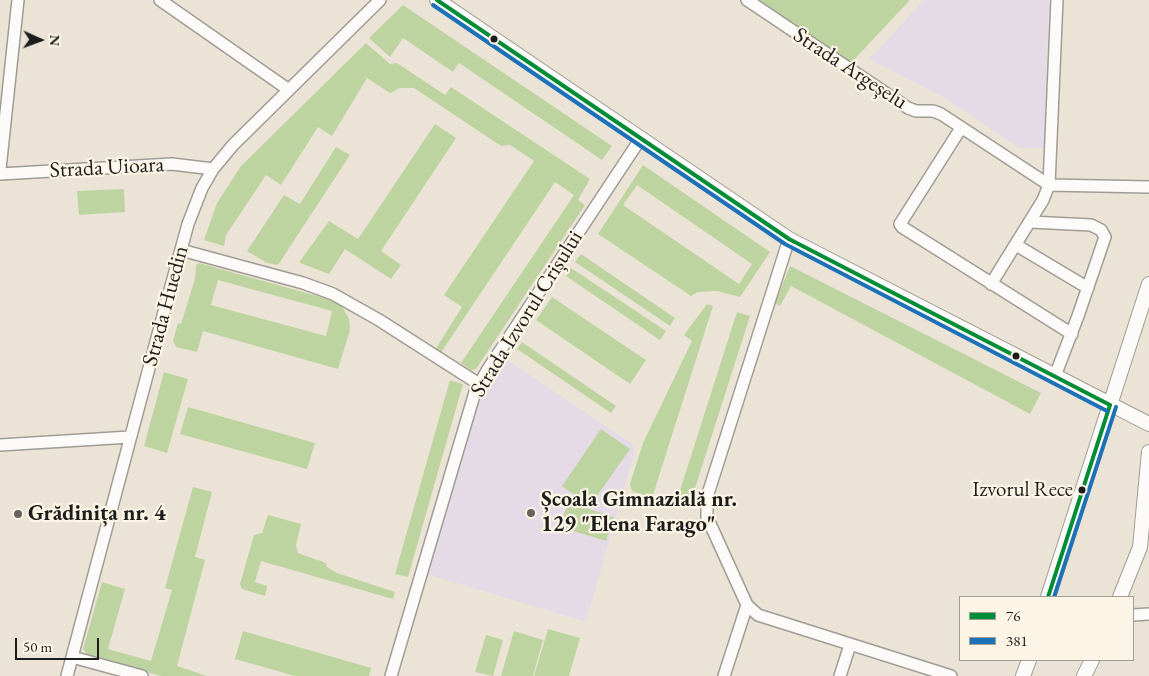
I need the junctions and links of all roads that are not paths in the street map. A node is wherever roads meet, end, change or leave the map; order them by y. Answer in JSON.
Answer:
{"nodes":[{"id":1,"x":18,"y":0,"type":"edge"},
{"id":2,"x":160,"y":0,"type":"edge"},
{"id":3,"x":380,"y":0,"type":"edge"},
{"id":4,"x":436,"y":0,"type":"edge"},
{"id":5,"x":747,"y":0,"type":"edge"},
{"id":6,"x":1057,"y":0,"type":"edge"},
{"id":7,"x":289,"y":90,"type":"junction"},
{"id":8,"x":961,"y":128,"type":"junction"},
{"id":9,"x":640,"y":138,"type":"junction"},
{"id":10,"x":0,"y":169,"type":"edge"},
{"id":11,"x":213,"y":169,"type":"junction"},
{"id":12,"x":0,"y":174,"type":"edge"},
{"id":13,"x":1049,"y":185,"type":"junction"},
{"id":14,"x":1149,"y":187,"type":"edge"},
{"id":15,"x":1030,"y":222,"type":"junction"},
{"id":16,"x":789,"y":239,"type":"junction"},
{"id":17,"x":1016,"y":245,"type":"junction"},
{"id":18,"x":181,"y":250,"type":"junction"},
{"id":19,"x":991,"y":284,"type":"junction"},
{"id":20,"x":1149,"y":284,"type":"edge"},
{"id":21,"x":1088,"y":288,"type":"junction"},
{"id":22,"x":1072,"y":334,"type":"junction"},
{"id":23,"x":1055,"y":376,"type":"junction"},
{"id":24,"x":479,"y":384,"type":"junction"},
{"id":25,"x":1110,"y":405,"type":"junction"},
{"id":26,"x":1149,"y":424,"type":"edge"},
{"id":27,"x":130,"y":437,"type":"junction"},
{"id":28,"x":0,"y":444,"type":"edge"},
{"id":29,"x":1149,"y":452,"type":"edge"},
{"id":30,"x":1048,"y":596,"type":"edge"},
{"id":31,"x":1120,"y":596,"type":"edge"},
{"id":32,"x":747,"y":605,"type":"junction"},
{"id":33,"x":1149,"y":614,"type":"edge"},
{"id":34,"x":1134,"y":615,"type":"edge"},
{"id":35,"x":850,"y":645,"type":"junction"},
{"id":36,"x":72,"y":657,"type":"junction"},
{"id":37,"x":1029,"y":661,"type":"edge"},
{"id":38,"x":1092,"y":661,"type":"edge"},
{"id":39,"x":67,"y":676,"type":"edge"},
{"id":40,"x":142,"y":676,"type":"edge"},
{"id":41,"x":390,"y":676,"type":"edge"},
{"id":42,"x":724,"y":676,"type":"edge"},
{"id":43,"x":840,"y":676,"type":"edge"},
{"id":44,"x":951,"y":676,"type":"edge"},
{"id":45,"x":1024,"y":676,"type":"edge"},
{"id":46,"x":1084,"y":676,"type":"edge"}],
"edges":[{"from":1,"to":10,"type":"street"},
{"from":2,"to":7,"type":"street"},
{"from":3,"to":7,"type":"street","name":"Strada Huedin"},
{"from":4,"to":9,"type":"street"},
{"from":5,"to":8,"type":"street","name":"Strada Argeșelu"},
{"from":6,"to":13,"type":"street"},
{"from":7,"to":11,"type":"street","name":"Strada Huedin"},
{"from":8,"to":13,"type":"street","name":"Strada Argeșelu"},
{"from":8,"to":19,"type":"street"},
{"from":9,"to":16,"type":"street"},
{"from":9,"to":24,"type":"street","name":"Strada Izvorul Crișului"},
{"from":11,"to":12,"type":"street","name":"Strada Uioara"},
{"from":11,"to":18,"type":"street","name":"Strada Huedin"},
{"from":13,"to":14,"type":"street"},
{"from":13,"to":15,"type":"street"},
{"from":15,"to":17,"type":"street"},
{"from":15,"to":21,"type":"street"},
{"from":16,"to":23,"type":"street"},
{"from":16,"to":32,"type":"street"},
{"from":17,"to":19,"type":"street"},
{"from":17,"to":21,"type":"street"},
{"from":18,"to":24,"type":"street"},
{"from":18,"to":27,"type":"street","name":"Strada Huedin"},
{"from":19,"to":22,"type":"street"},
{"from":20,"to":25,"type":"street"},
{"from":21,"to":22,"type":"street"},
{"from":22,"to":23,"type":"street"},
{"from":23,"to":25,"type":"street"},
{"from":24,"to":41,"type":"street","name":"Strada Izvorul Crișului"},
{"from":25,"to":26,"type":"street"},
{"from":25,"to":30,"type":"street"},
{"from":27,"to":28,"type":"street"},
{"from":27,"to":36,"type":"street","name":"Strada Huedin"},
{"from":29,"to":31,"type":"street"},
{"from":32,"to":35,"type":"street"},
{"from":32,"to":42,"type":"street"},
{"from":33,"to":34,"type":"street"},
{"from":35,"to":43,"type":"street"},
{"from":35,"to":44,"type":"street"},
{"from":36,"to":39,"type":"street","name":"Strada Huedin"},
{"from":36,"to":40,"type":"street"},
{"from":37,"to":45,"type":"street"},
{"from":38,"to":46,"type":"street"}]}
